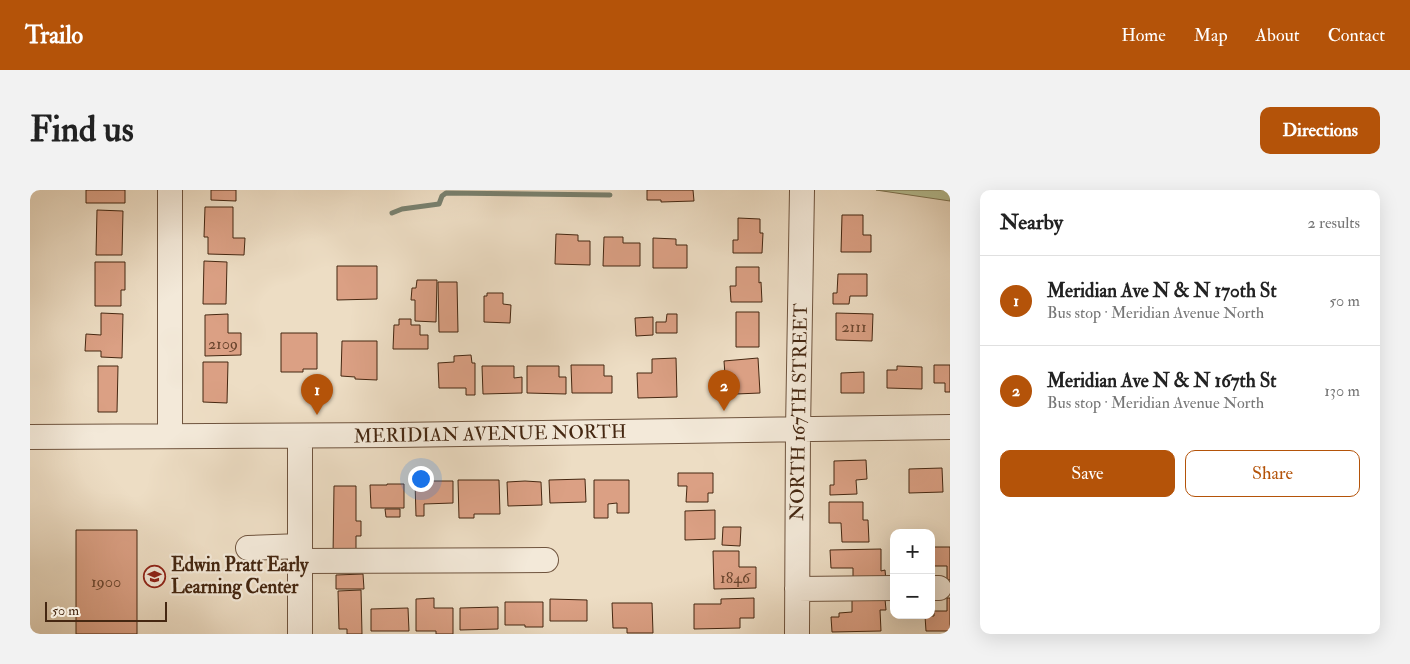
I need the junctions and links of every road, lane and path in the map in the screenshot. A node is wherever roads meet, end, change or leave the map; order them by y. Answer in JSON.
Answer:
{"nodes":[{"id":1,"x":170,"y":190,"type":"edge"},
{"id":2,"x":802,"y":190,"type":"edge"},
{"id":3,"x":950,"y":426,"type":"edge"},
{"id":4,"x":798,"y":430,"type":"junction"},
{"id":5,"x":170,"y":436,"type":"junction"},
{"id":6,"x":300,"y":436,"type":"junction"},
{"id":7,"x":30,"y":437,"type":"edge"},
{"id":8,"x":248,"y":548,"type":"dead end"},
{"id":9,"x":300,"y":554,"type":"junction"},
{"id":10,"x":546,"y":560,"type":"dead end"},
{"id":11,"x":890,"y":588,"type":"edge"},
{"id":12,"x":797,"y":589,"type":"junction"},
{"id":13,"x":300,"y":634,"type":"edge"},
{"id":14,"x":797,"y":634,"type":"edge"}],
"edges":[{"from":1,"to":5,"type":"street"},
{"from":2,"to":4,"type":"street","name":"NORTH 167TH STREET"},
{"from":3,"to":4,"type":"street","name":"MERIDIAN AVENUE NORTH"},
{"from":4,"to":6,"type":"street","name":"MERIDIAN AVENUE NORTH"},
{"from":4,"to":12,"type":"street","name":"NORTH 167TH STREET"},
{"from":5,"to":6,"type":"street","name":"MERIDIAN AVENUE NORTH"},
{"from":5,"to":7,"type":"street","name":"MERIDIAN AVENUE NORTH"},
{"from":6,"to":9,"type":"street"},
{"from":8,"to":9,"type":"street"},
{"from":9,"to":10,"type":"street"},
{"from":9,"to":13,"type":"street"},
{"from":11,"to":12,"type":"street"},
{"from":12,"to":14,"type":"street","name":"NORTH 167TH STREET"}]}
